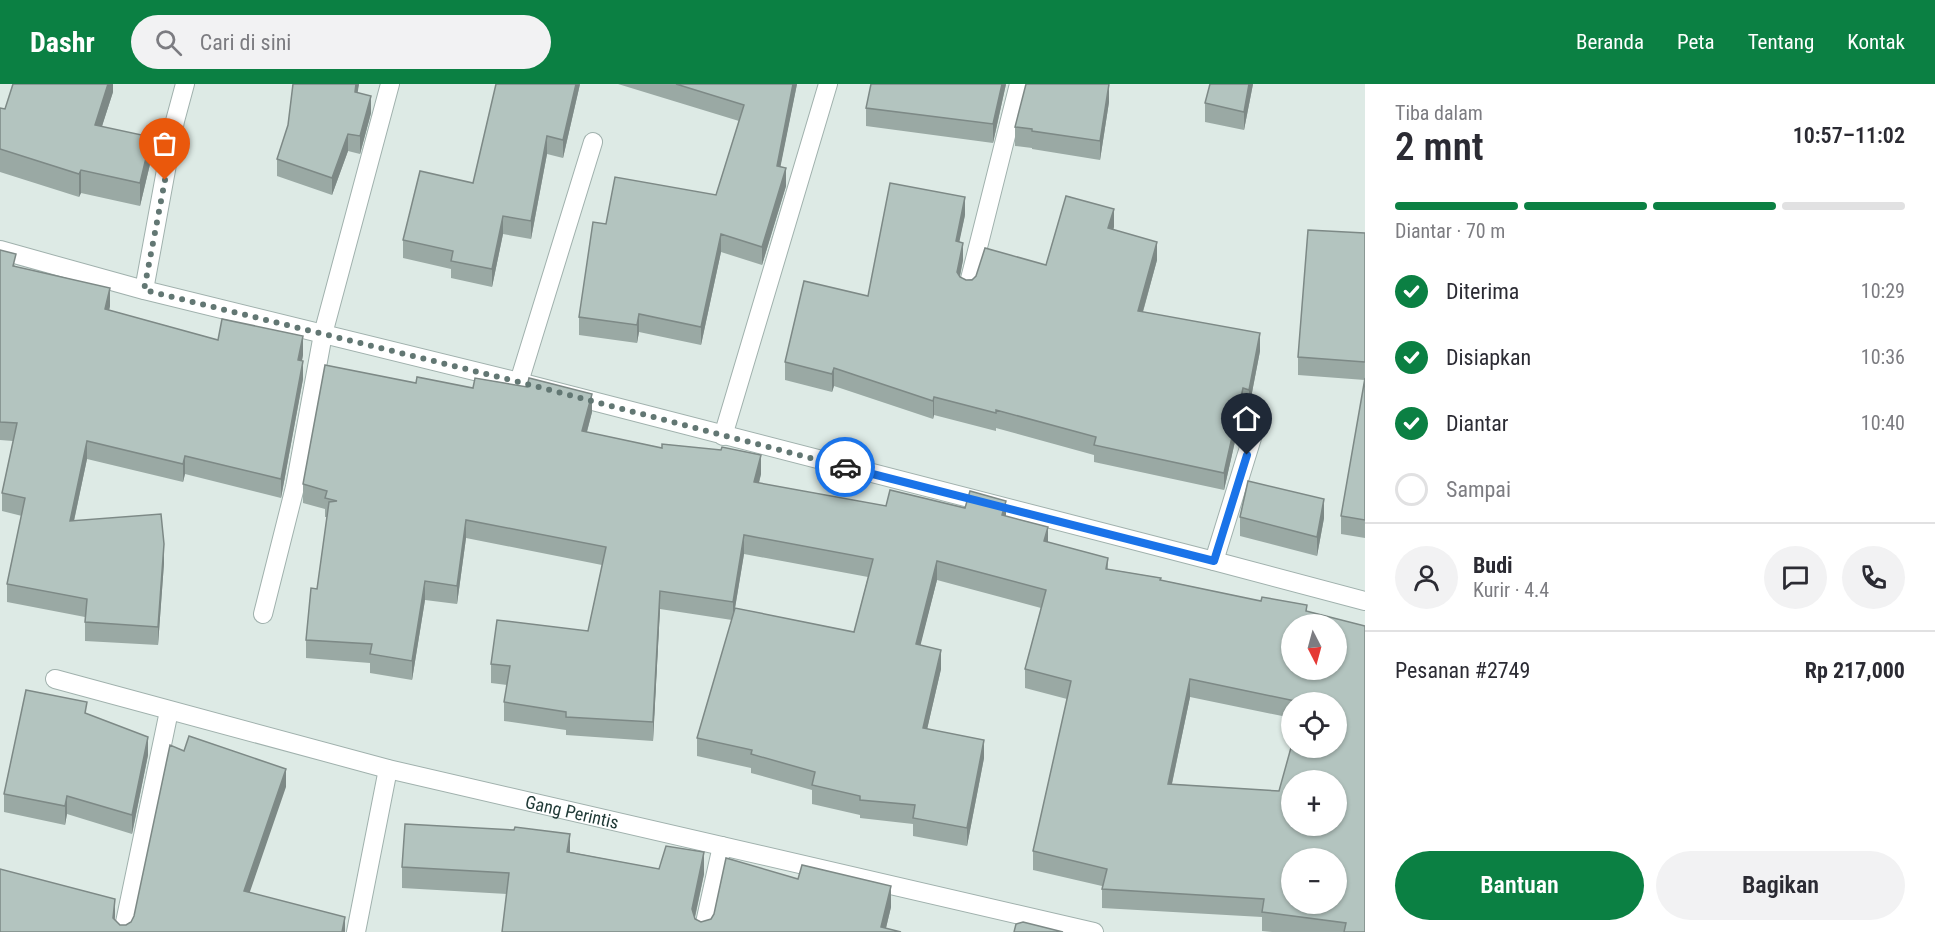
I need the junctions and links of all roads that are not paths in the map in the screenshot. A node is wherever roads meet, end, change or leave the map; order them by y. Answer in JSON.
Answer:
{"nodes":[{"id":1,"x":185,"y":84,"type":"edge"},
{"id":2,"x":390,"y":84,"type":"edge"},
{"id":3,"x":828,"y":84,"type":"edge"},
{"id":4,"x":1019,"y":84,"type":"edge"},
{"id":5,"x":593,"y":142,"type":"dead end"},
{"id":6,"x":0,"y":250,"type":"edge"},
{"id":7,"x":968,"y":287,"type":"edge"},
{"id":8,"x":144,"y":290,"type":"junction"},
{"id":9,"x":323,"y":334,"type":"junction"},
{"id":10,"x":519,"y":382,"type":"junction"},
{"id":11,"x":1260,"y":412,"type":"dead end"},
{"id":12,"x":723,"y":436,"type":"junction"},
{"id":13,"x":1214,"y":561,"type":"junction"},
{"id":14,"x":1365,"y":601,"type":"edge"},
{"id":15,"x":263,"y":614,"type":"dead end"},
{"id":16,"x":55,"y":679,"type":"dead end"},
{"id":17,"x":169,"y":711,"type":"junction"},
{"id":18,"x":388,"y":769,"type":"junction"},
{"id":19,"x":722,"y":846,"type":"junction"},
{"id":20,"x":1018,"y":923,"type":"edge"},
{"id":21,"x":123,"y":932,"type":"edge"},
{"id":22,"x":356,"y":932,"type":"edge"},
{"id":23,"x":703,"y":932,"type":"edge"},
{"id":24,"x":1094,"y":932,"type":"edge"}],
"edges":[{"from":1,"to":8,"type":"street"},
{"from":2,"to":9,"type":"street"},
{"from":3,"to":12,"type":"street"},
{"from":4,"to":7,"type":"street"},
{"from":5,"to":10,"type":"street"},
{"from":6,"to":8,"type":"street"},
{"from":8,"to":9,"type":"street"},
{"from":9,"to":10,"type":"street"},
{"from":9,"to":15,"type":"street"},
{"from":10,"to":12,"type":"street"},
{"from":11,"to":13,"type":"street"},
{"from":12,"to":13,"type":"street"},
{"from":13,"to":14,"type":"street"},
{"from":16,"to":17,"type":"street","name":"Gang Perintis"},
{"from":17,"to":18,"type":"street","name":"Gang Perintis"},
{"from":17,"to":21,"type":"street"},
{"from":18,"to":19,"type":"street","name":"Gang Perintis"},
{"from":18,"to":22,"type":"street"},
{"from":19,"to":20,"type":"street","name":"Gang Perintis"},
{"from":19,"to":23,"type":"street"},
{"from":20,"to":24,"type":"street","name":"Gang Perintis"}]}
